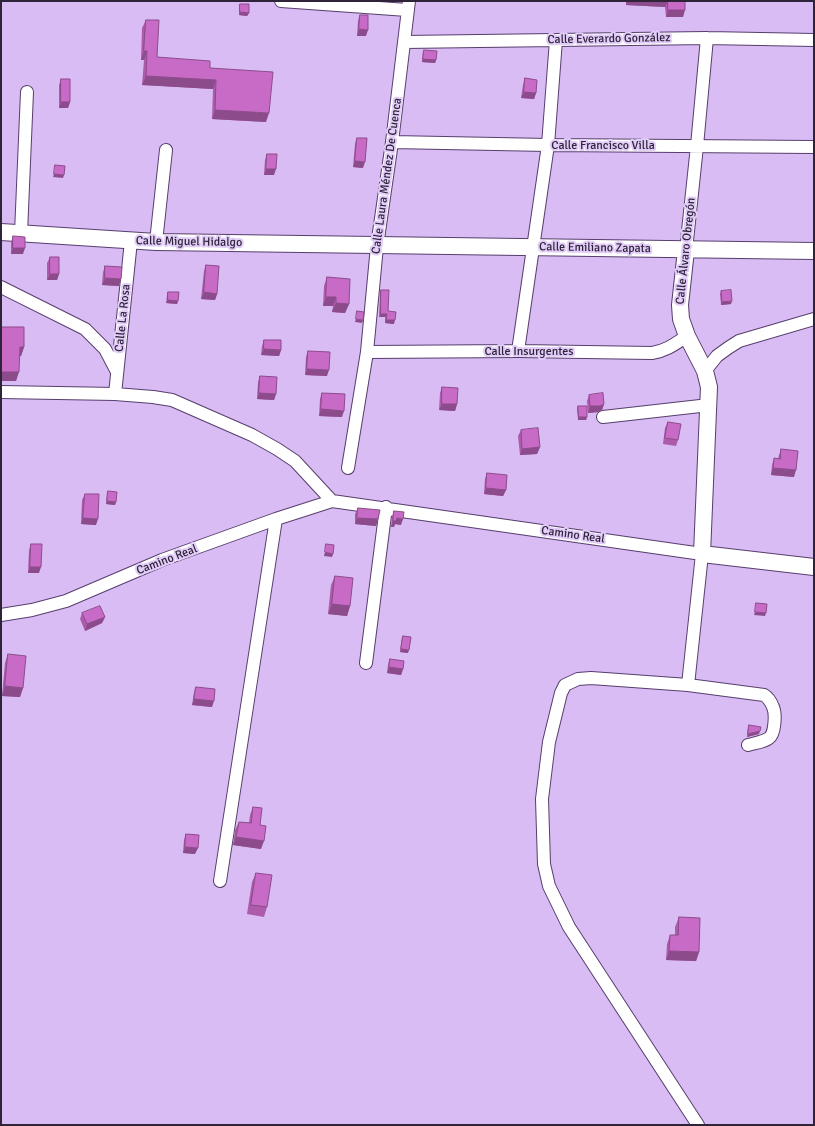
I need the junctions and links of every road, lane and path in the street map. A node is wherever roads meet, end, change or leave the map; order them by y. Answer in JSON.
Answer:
{"nodes":[{"id":1,"x":281,"y":1,"type":"edge"},
{"id":2,"x":408,"y":6,"type":"edge"},
{"id":3,"x":707,"y":38,"type":"junction"},
{"id":4,"x":556,"y":40,"type":"junction"},
{"id":5,"x":814,"y":40,"type":"edge"},
{"id":6,"x":404,"y":42,"type":"junction"},
{"id":7,"x":27,"y":92,"type":"dead end"},
{"id":8,"x":392,"y":142,"type":"junction"},
{"id":9,"x":548,"y":145,"type":"junction"},
{"id":10,"x":697,"y":146,"type":"junction"},
{"id":11,"x":814,"y":147,"type":"edge"},
{"id":12,"x":166,"y":150,"type":"dead end"},
{"id":13,"x":1,"y":232,"type":"edge"},
{"id":14,"x":21,"y":233,"type":"junction"},
{"id":15,"x":131,"y":241,"type":"junction"},
{"id":16,"x":156,"y":242,"type":"junction"},
{"id":17,"x":377,"y":246,"type":"junction"},
{"id":18,"x":533,"y":246,"type":"junction"},
{"id":19,"x":686,"y":250,"type":"junction"},
{"id":20,"x":814,"y":251,"type":"edge"},
{"id":21,"x":1,"y":287,"type":"edge"},
{"id":22,"x":814,"y":319,"type":"edge"},
{"id":23,"x":687,"y":336,"type":"junction"},
{"id":24,"x":518,"y":351,"type":"junction"},
{"id":25,"x":367,"y":352,"type":"junction"},
{"id":26,"x":705,"y":371,"type":"junction"},
{"id":27,"x":117,"y":372,"type":"junction"},
{"id":28,"x":1,"y":392,"type":"edge"},
{"id":29,"x":115,"y":394,"type":"junction"},
{"id":30,"x":708,"y":405,"type":"junction"},
{"id":31,"x":603,"y":417,"type":"dead end"},
{"id":32,"x":348,"y":468,"type":"dead end"},
{"id":33,"x":332,"y":501,"type":"junction"},
{"id":34,"x":386,"y":507,"type":"junction"},
{"id":35,"x":276,"y":519,"type":"junction"},
{"id":36,"x":702,"y":554,"type":"junction"},
{"id":37,"x":814,"y":567,"type":"edge"},
{"id":38,"x":1,"y":615,"type":"edge"},
{"id":39,"x":366,"y":663,"type":"dead end"},
{"id":40,"x":688,"y":685,"type":"junction"},
{"id":41,"x":748,"y":745,"type":"dead end"},
{"id":42,"x":220,"y":881,"type":"dead end"},
{"id":43,"x":698,"y":1125,"type":"edge"}],
"edges":[{"from":1,"to":2,"type":"street"},
{"from":2,"to":6,"type":"street","name":"Calle Laura Méndez De Cuenca"},
{"from":3,"to":4,"type":"street","name":"Calle Everardo González"},
{"from":3,"to":5,"type":"street","name":"Calle Everardo González"},
{"from":3,"to":10,"type":"street","name":"Calle Álvaro Obregón"},
{"from":4,"to":6,"type":"street","name":"Calle Everardo González"},
{"from":4,"to":9,"type":"street"},
{"from":6,"to":8,"type":"street","name":"Calle Laura Méndez De Cuenca"},
{"from":7,"to":14,"type":"street"},
{"from":8,"to":9,"type":"street","name":"Calle Francisco Villa"},
{"from":8,"to":17,"type":"street","name":"Calle Laura Méndez De Cuenca"},
{"from":9,"to":10,"type":"street","name":"Calle Francisco Villa"},
{"from":9,"to":18,"type":"street"},
{"from":10,"to":11,"type":"street","name":"Calle Francisco Villa"},
{"from":10,"to":19,"type":"street","name":"Calle Álvaro Obregón"},
{"from":12,"to":16,"type":"street"},
{"from":13,"to":14,"type":"street","name":"Calle Miguel Hidalgo"},
{"from":14,"to":15,"type":"street","name":"Calle Miguel Hidalgo"},
{"from":15,"to":16,"type":"street","name":"Calle Miguel Hidalgo"},
{"from":15,"to":27,"type":"street","name":"Calle La Rosa"},
{"from":16,"to":17,"type":"street","name":"Calle Miguel Hidalgo"},
{"from":17,"to":18,"type":"street","name":"Calle Emiliano Zapata"},
{"from":17,"to":25,"type":"street","name":"Calle Laura Méndez De Cuenca"},
{"from":18,"to":19,"type":"street","name":"Calle Emiliano Zapata"},
{"from":18,"to":24,"type":"street"},
{"from":19,"to":20,"type":"street","name":"Calle Emiliano Zapata"},
{"from":19,"to":23,"type":"street","name":"Calle Álvaro Obregón"},
{"from":21,"to":27,"type":"street"},
{"from":22,"to":26,"type":"street"},
{"from":23,"to":24,"type":"street","name":"Calle Insurgentes"},
{"from":23,"to":26,"type":"street","name":"Calle Álvaro Obregón"},
{"from":24,"to":25,"type":"street","name":"Calle Insurgentes"},
{"from":25,"to":32,"type":"street","name":"Calle Laura Méndez De Cuenca"},
{"from":26,"to":30,"type":"street","name":"Calle Álvaro Obregón"},
{"from":27,"to":29,"type":"street","name":"Calle La Rosa"},
{"from":28,"to":29,"type":"street"},
{"from":29,"to":33,"type":"street"},
{"from":30,"to":31,"type":"street"},
{"from":30,"to":36,"type":"street","name":"Calle Álvaro Obregón"},
{"from":33,"to":34,"type":"street","name":"Camino Real"},
{"from":33,"to":35,"type":"street","name":"Camino Real"},
{"from":34,"to":36,"type":"street","name":"Camino Real"},
{"from":34,"to":39,"type":"street"},
{"from":35,"to":38,"type":"street","name":"Camino Real"},
{"from":35,"to":42,"type":"street"},
{"from":36,"to":37,"type":"street","name":"Camino Real"},
{"from":36,"to":40,"type":"street"},
{"from":40,"to":41,"type":"street"},
{"from":40,"to":43,"type":"street"}]}
